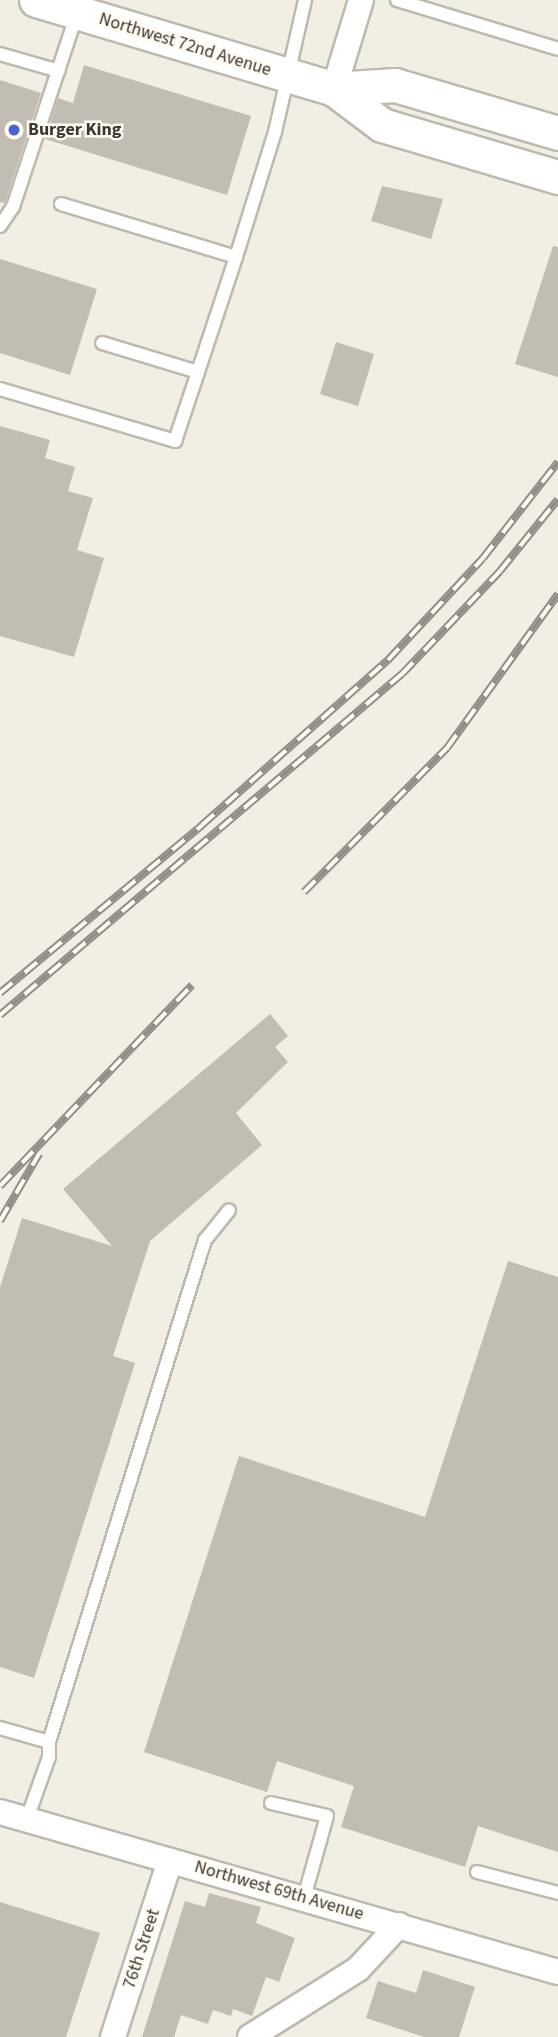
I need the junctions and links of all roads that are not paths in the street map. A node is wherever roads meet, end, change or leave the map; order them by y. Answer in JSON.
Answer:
{"nodes":[{"id":1,"x":36,"y":0,"type":"edge"},
{"id":2,"x":305,"y":0,"type":"edge"},
{"id":3,"x":361,"y":0,"type":"edge"},
{"id":4,"x":397,"y":0,"type":"edge"},
{"id":5,"x":78,"y":12,"type":"junction"},
{"id":6,"x":558,"y":49,"type":"edge"},
{"id":7,"x":0,"y":54,"type":"edge"},
{"id":8,"x":59,"y":71,"type":"junction"},
{"id":9,"x":286,"y":76,"type":"junction"},
{"id":10,"x":334,"y":89,"type":"junction"},
{"id":11,"x":558,"y":132,"type":"edge"},
{"id":12,"x":558,"y":177,"type":"edge"},
{"id":13,"x":61,"y":204,"type":"dead end"},
{"id":14,"x":0,"y":226,"type":"edge"},
{"id":15,"x":236,"y":257,"type":"junction"},
{"id":16,"x":102,"y":343,"type":"dead end"},
{"id":17,"x":198,"y":372,"type":"junction"},
{"id":18,"x":0,"y":389,"type":"edge"},
{"id":19,"x":229,"y":1210,"type":"dead end"},
{"id":20,"x":0,"y":1727,"type":"edge"},
{"id":21,"x":48,"y":1742,"type":"junction"},
{"id":22,"x":271,"y":1803,"type":"dead end"},
{"id":23,"x":0,"y":1812,"type":"edge"},
{"id":24,"x":26,"y":1819,"type":"junction"},
{"id":25,"x":170,"y":1861,"type":"junction"},
{"id":26,"x":477,"y":1871,"type":"dead end"},
{"id":27,"x":558,"y":1893,"type":"edge"},
{"id":28,"x":304,"y":1898,"type":"junction"},
{"id":29,"x":399,"y":1925,"type":"junction"},
{"id":30,"x":558,"y":1972,"type":"edge"},
{"id":31,"x":113,"y":2037,"type":"edge"},
{"id":32,"x":250,"y":2037,"type":"edge"}],
"edges":[{"from":1,"to":5,"type":"main road","name":"Northwest 72nd Avenue"},
{"from":2,"to":9,"type":"lane"},
{"from":3,"to":10,"type":"street"},
{"from":4,"to":6,"type":"lane"},
{"from":5,"to":8,"type":"lane"},
{"from":5,"to":9,"type":"main road","name":"Northwest 72nd Avenue"},
{"from":7,"to":8,"type":"lane"},
{"from":8,"to":14,"type":"lane"},
{"from":9,"to":10,"type":"main road","name":"Northwest 72nd Avenue"},
{"from":9,"to":15,"type":"lane"},
{"from":10,"to":11,"type":"main road","name":"Northwest 72nd Avenue"},
{"from":10,"to":12,"type":"main road","name":"Northwest 72nd Avenue"},
{"from":13,"to":15,"type":"lane"},
{"from":15,"to":17,"type":"lane"},
{"from":16,"to":17,"type":"lane"},
{"from":17,"to":18,"type":"lane"},
{"from":19,"to":21,"type":"lane"},
{"from":20,"to":21,"type":"lane"},
{"from":21,"to":24,"type":"lane"},
{"from":22,"to":28,"type":"lane"},
{"from":23,"to":24,"type":"street","name":"Northwest 69th Avenue"},
{"from":24,"to":25,"type":"street","name":"Northwest 69th Avenue"},
{"from":25,"to":28,"type":"street","name":"Northwest 69th Avenue"},
{"from":25,"to":31,"type":"street","name":"76th Street"},
{"from":26,"to":27,"type":"lane"},
{"from":28,"to":29,"type":"street","name":"Northwest 69th Avenue"},
{"from":29,"to":30,"type":"street","name":"Northwest 69th Avenue"},
{"from":29,"to":32,"type":"street"}]}
